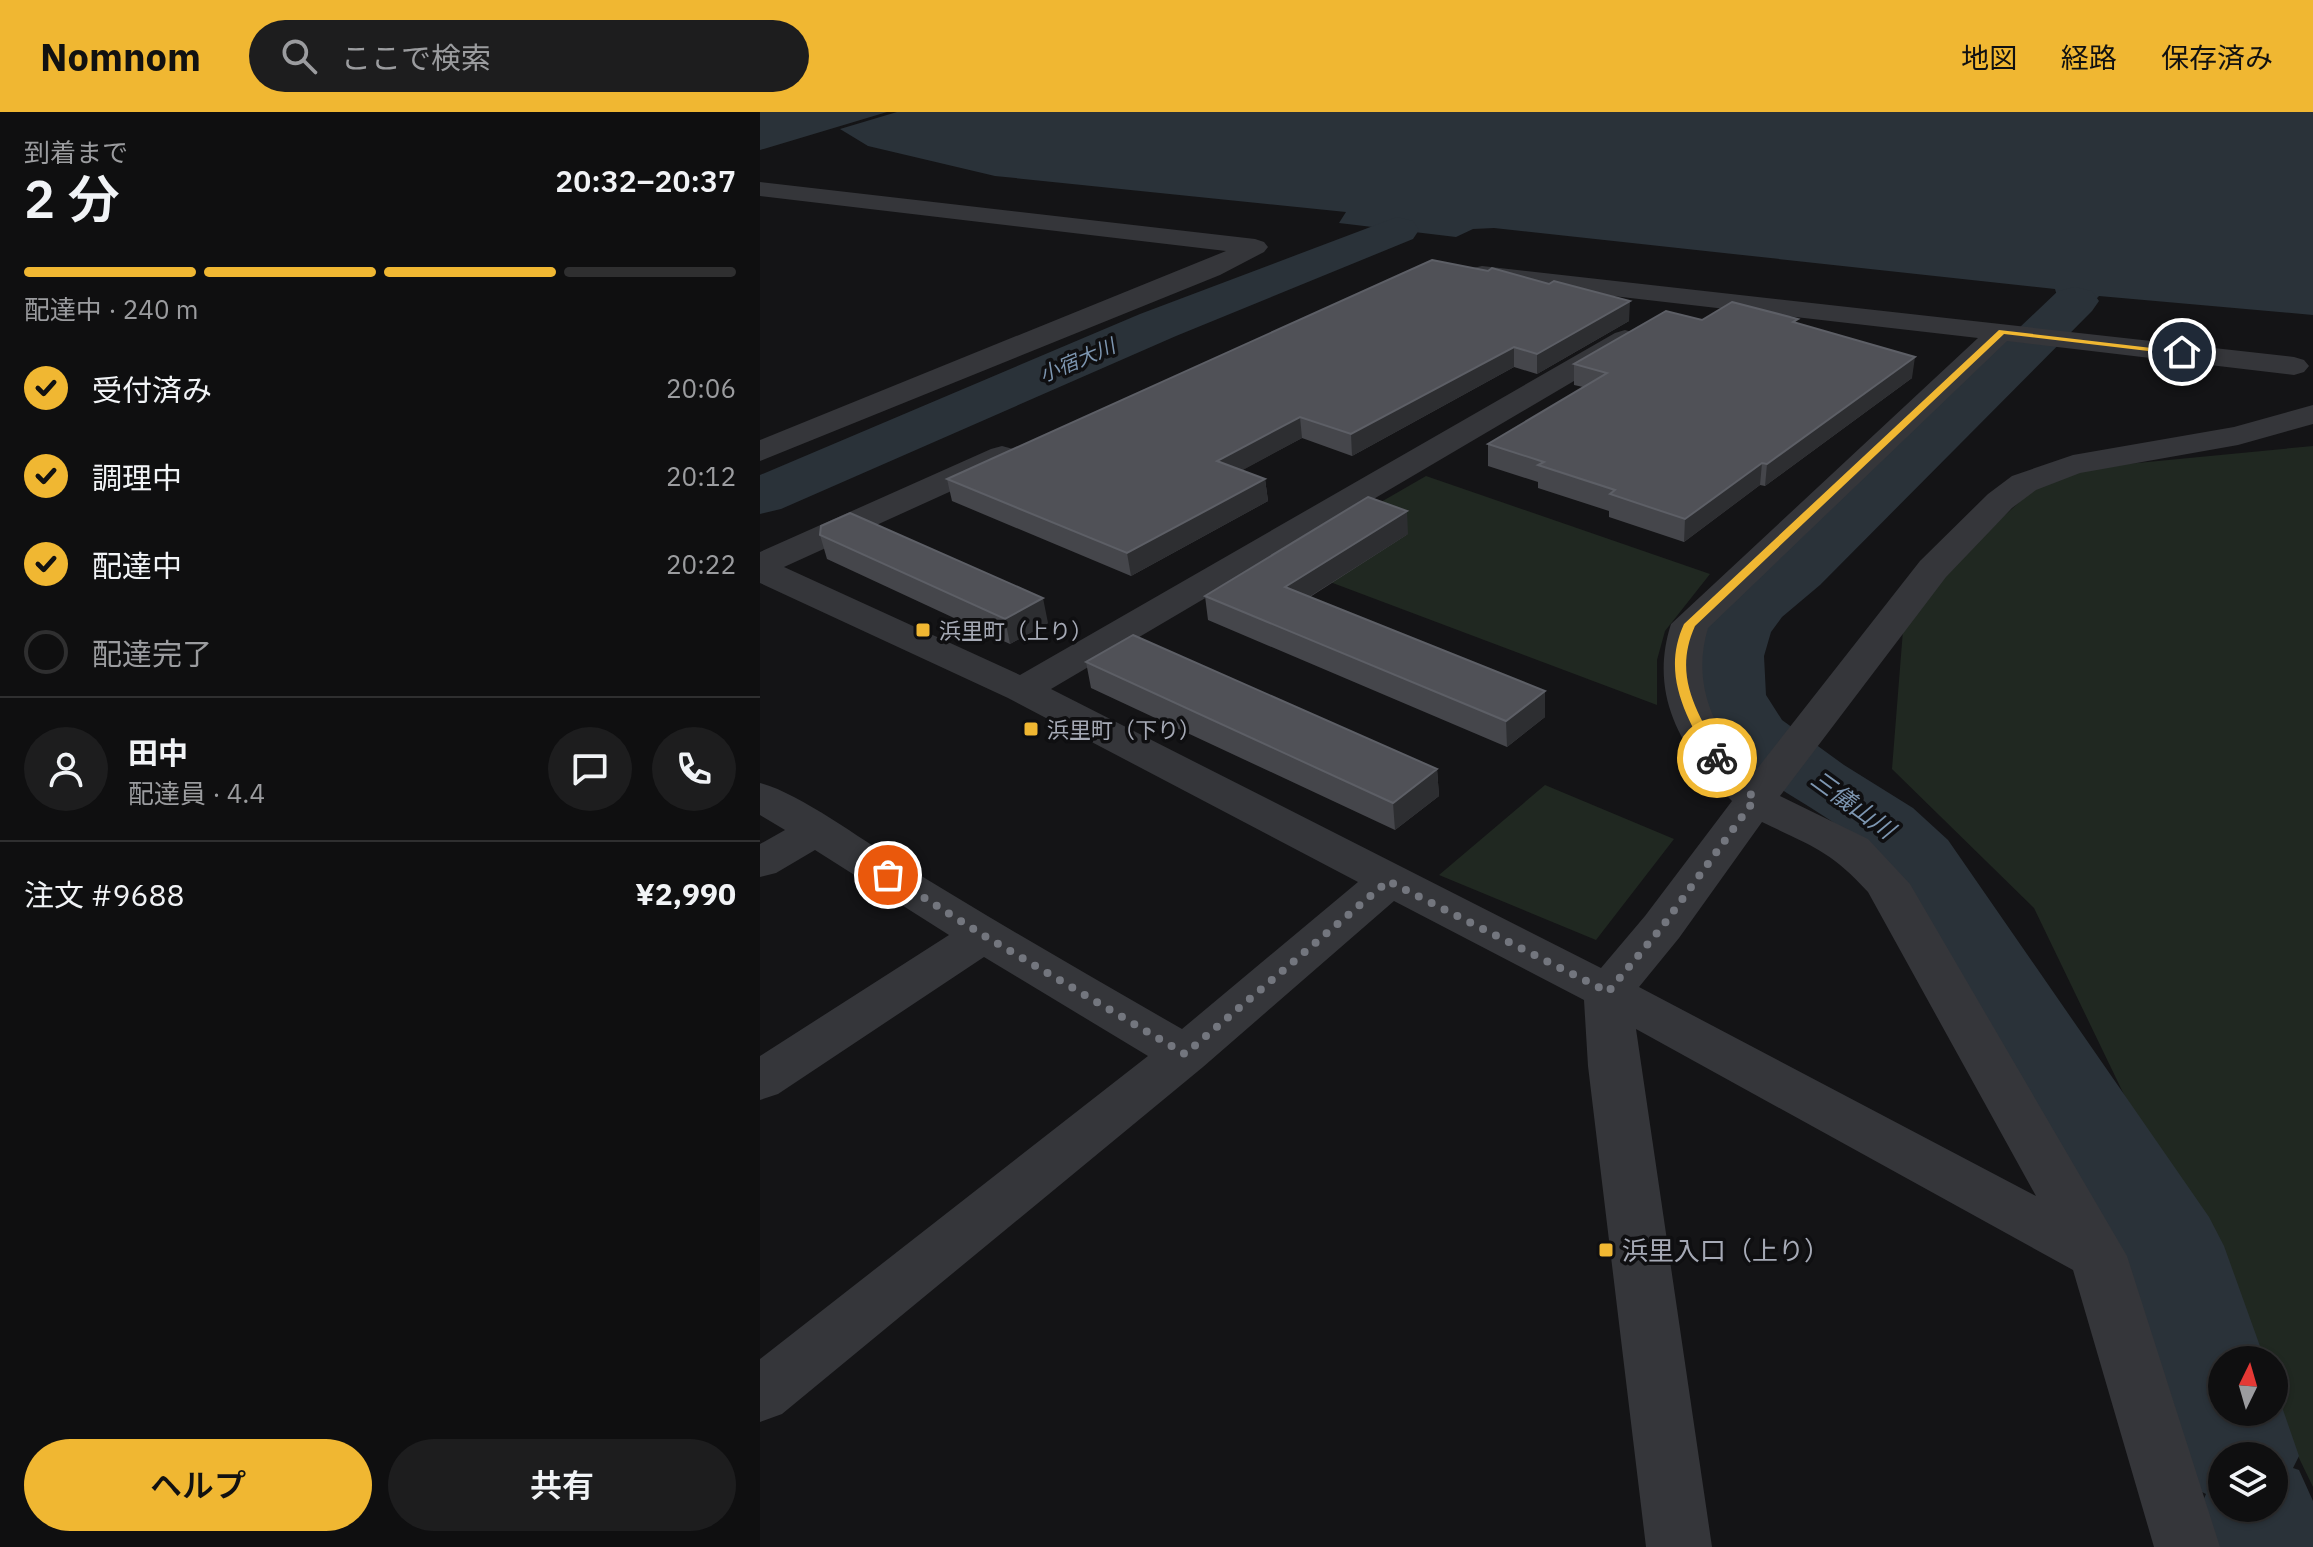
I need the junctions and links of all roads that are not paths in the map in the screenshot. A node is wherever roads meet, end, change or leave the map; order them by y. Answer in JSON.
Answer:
{"nodes":[{"id":1,"x":760,"y":189,"type":"edge"},
{"id":2,"x":817,"y":195,"type":"junction"},
{"id":3,"x":760,"y":212,"type":"edge"},
{"id":4,"x":1454,"y":271,"type":"edge"},
{"id":5,"x":1691,"y":300,"type":"junction"},
{"id":6,"x":2007,"y":331,"type":"junction"},
{"id":7,"x":2294,"y":366,"type":"dead end"},
{"id":8,"x":2313,"y":414,"type":"edge"},
{"id":9,"x":760,"y":415,"type":"edge"},
{"id":10,"x":803,"y":434,"type":"junction"},
{"id":11,"x":1033,"y":442,"type":"edge"},
{"id":12,"x":760,"y":451,"type":"edge"},
{"id":13,"x":760,"y":567,"type":"edge"},
{"id":14,"x":1022,"y":690,"type":"junction"},
{"id":15,"x":1759,"y":794,"type":"junction"},
{"id":16,"x":760,"y":796,"type":"edge"},
{"id":17,"x":818,"y":830,"type":"junction"},
{"id":18,"x":760,"y":863,"type":"edge"},
{"id":19,"x":1388,"y":881,"type":"junction"},
{"id":20,"x":983,"y":935,"type":"junction"},
{"id":21,"x":1608,"y":992,"type":"junction"},
{"id":22,"x":1185,"y":1054,"type":"junction"},
{"id":23,"x":760,"y":1081,"type":"edge"},
{"id":24,"x":2098,"y":1256,"type":"junction"},
{"id":25,"x":760,"y":1395,"type":"edge"},
{"id":26,"x":1679,"y":1547,"type":"edge"},
{"id":27,"x":2187,"y":1547,"type":"edge"}],
"edges":[{"from":1,"to":2,"type":"street"},
{"from":2,"to":3,"type":"street"},
{"from":2,"to":10,"type":"street"},
{"from":4,"to":5,"type":"street"},
{"from":5,"to":6,"type":"street"},
{"from":5,"to":14,"type":"street"},
{"from":6,"to":7,"type":"street"},
{"from":6,"to":15,"type":"street"},
{"from":8,"to":15,"type":"street"},
{"from":9,"to":10,"type":"street"},
{"from":10,"to":12,"type":"street"},
{"from":11,"to":13,"type":"street"},
{"from":13,"to":14,"type":"street"},
{"from":14,"to":19,"type":"street"},
{"from":15,"to":21,"type":"street"},
{"from":15,"to":24,"type":"street"},
{"from":16,"to":17,"type":"street"},
{"from":17,"to":18,"type":"street"},
{"from":17,"to":20,"type":"street"},
{"from":19,"to":21,"type":"street"},
{"from":19,"to":22,"type":"street"},
{"from":20,"to":22,"type":"street"},
{"from":20,"to":23,"type":"street"},
{"from":21,"to":24,"type":"street"},
{"from":21,"to":26,"type":"street"},
{"from":22,"to":25,"type":"street"},
{"from":24,"to":27,"type":"street"}]}
